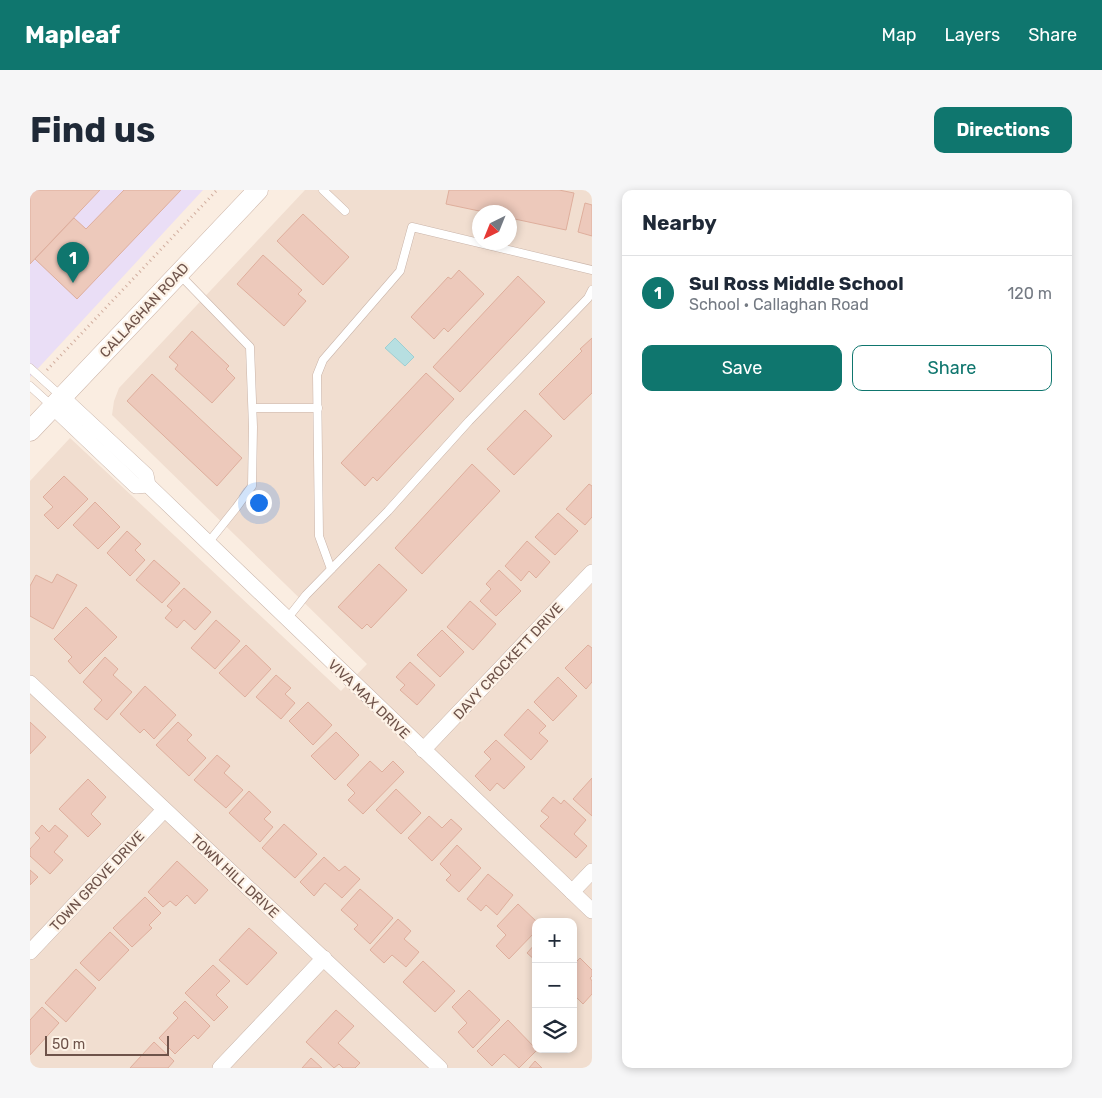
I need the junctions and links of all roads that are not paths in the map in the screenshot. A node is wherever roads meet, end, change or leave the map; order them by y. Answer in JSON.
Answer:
{"nodes":[{"id":1,"x":258,"y":190,"type":"edge"},
{"id":2,"x":323,"y":190,"type":"edge"},
{"id":3,"x":345,"y":211,"type":"dead end"},
{"id":4,"x":592,"y":270,"type":"edge"},
{"id":5,"x":178,"y":273,"type":"junction"},
{"id":6,"x":592,"y":290,"type":"edge"},
{"id":7,"x":30,"y":368,"type":"edge"},
{"id":8,"x":30,"y":386,"type":"edge"},
{"id":9,"x":57,"y":402,"type":"junction"},
{"id":10,"x":253,"y":408,"type":"junction"},
{"id":11,"x":318,"y":408,"type":"junction"},
{"id":12,"x":30,"y":431,"type":"edge"},
{"id":13,"x":208,"y":543,"type":"junction"},
{"id":14,"x":331,"y":569,"type":"junction"},
{"id":15,"x":592,"y":572,"type":"edge"},
{"id":16,"x":287,"y":619,"type":"junction"},
{"id":17,"x":30,"y":683,"type":"edge"},
{"id":18,"x":423,"y":750,"type":"junction"},
{"id":19,"x":164,"y":810,"type":"junction"},
{"id":20,"x":592,"y":871,"type":"edge"},
{"id":21,"x":572,"y":892,"type":"junction"},
{"id":22,"x":592,"y":911,"type":"edge"},
{"id":23,"x":30,"y":952,"type":"edge"},
{"id":24,"x":324,"y":958,"type":"junction"},
{"id":25,"x":220,"y":1068,"type":"edge"},
{"id":26,"x":440,"y":1068,"type":"edge"}],
"edges":[{"from":1,"to":5,"type":"main road","name":"CALLAGHAN ROAD"},
{"from":2,"to":3,"type":"lane"},
{"from":4,"to":11,"type":"lane"},
{"from":5,"to":9,"type":"main road","name":"CALLAGHAN ROAD"},
{"from":5,"to":10,"type":"lane"},
{"from":6,"to":14,"type":"lane"},
{"from":7,"to":9,"type":"lane"},
{"from":8,"to":9,"type":"lane"},
{"from":9,"to":12,"type":"main road","name":"CALLAGHAN ROAD"},
{"from":9,"to":13,"type":"street","name":"VIVA MAX DRIVE"},
{"from":10,"to":11,"type":"lane"},
{"from":10,"to":13,"type":"lane"},
{"from":11,"to":14,"type":"lane"},
{"from":13,"to":16,"type":"street","name":"VIVA MAX DRIVE"},
{"from":14,"to":16,"type":"lane"},
{"from":15,"to":18,"type":"street","name":"DAVY CROCKETT DRIVE"},
{"from":16,"to":18,"type":"street","name":"VIVA MAX DRIVE"},
{"from":17,"to":19,"type":"street","name":"TOWN HILL DRIVE"},
{"from":18,"to":21,"type":"street","name":"VIVA MAX DRIVE"},
{"from":19,"to":23,"type":"street","name":"TOWN GROVE DRIVE"},
{"from":19,"to":24,"type":"street","name":"TOWN HILL DRIVE"},
{"from":20,"to":21,"type":"street"},
{"from":21,"to":22,"type":"street","name":"VIVA MAX DRIVE"},
{"from":24,"to":25,"type":"street"},
{"from":24,"to":26,"type":"street","name":"TOWN HILL DRIVE"}]}
